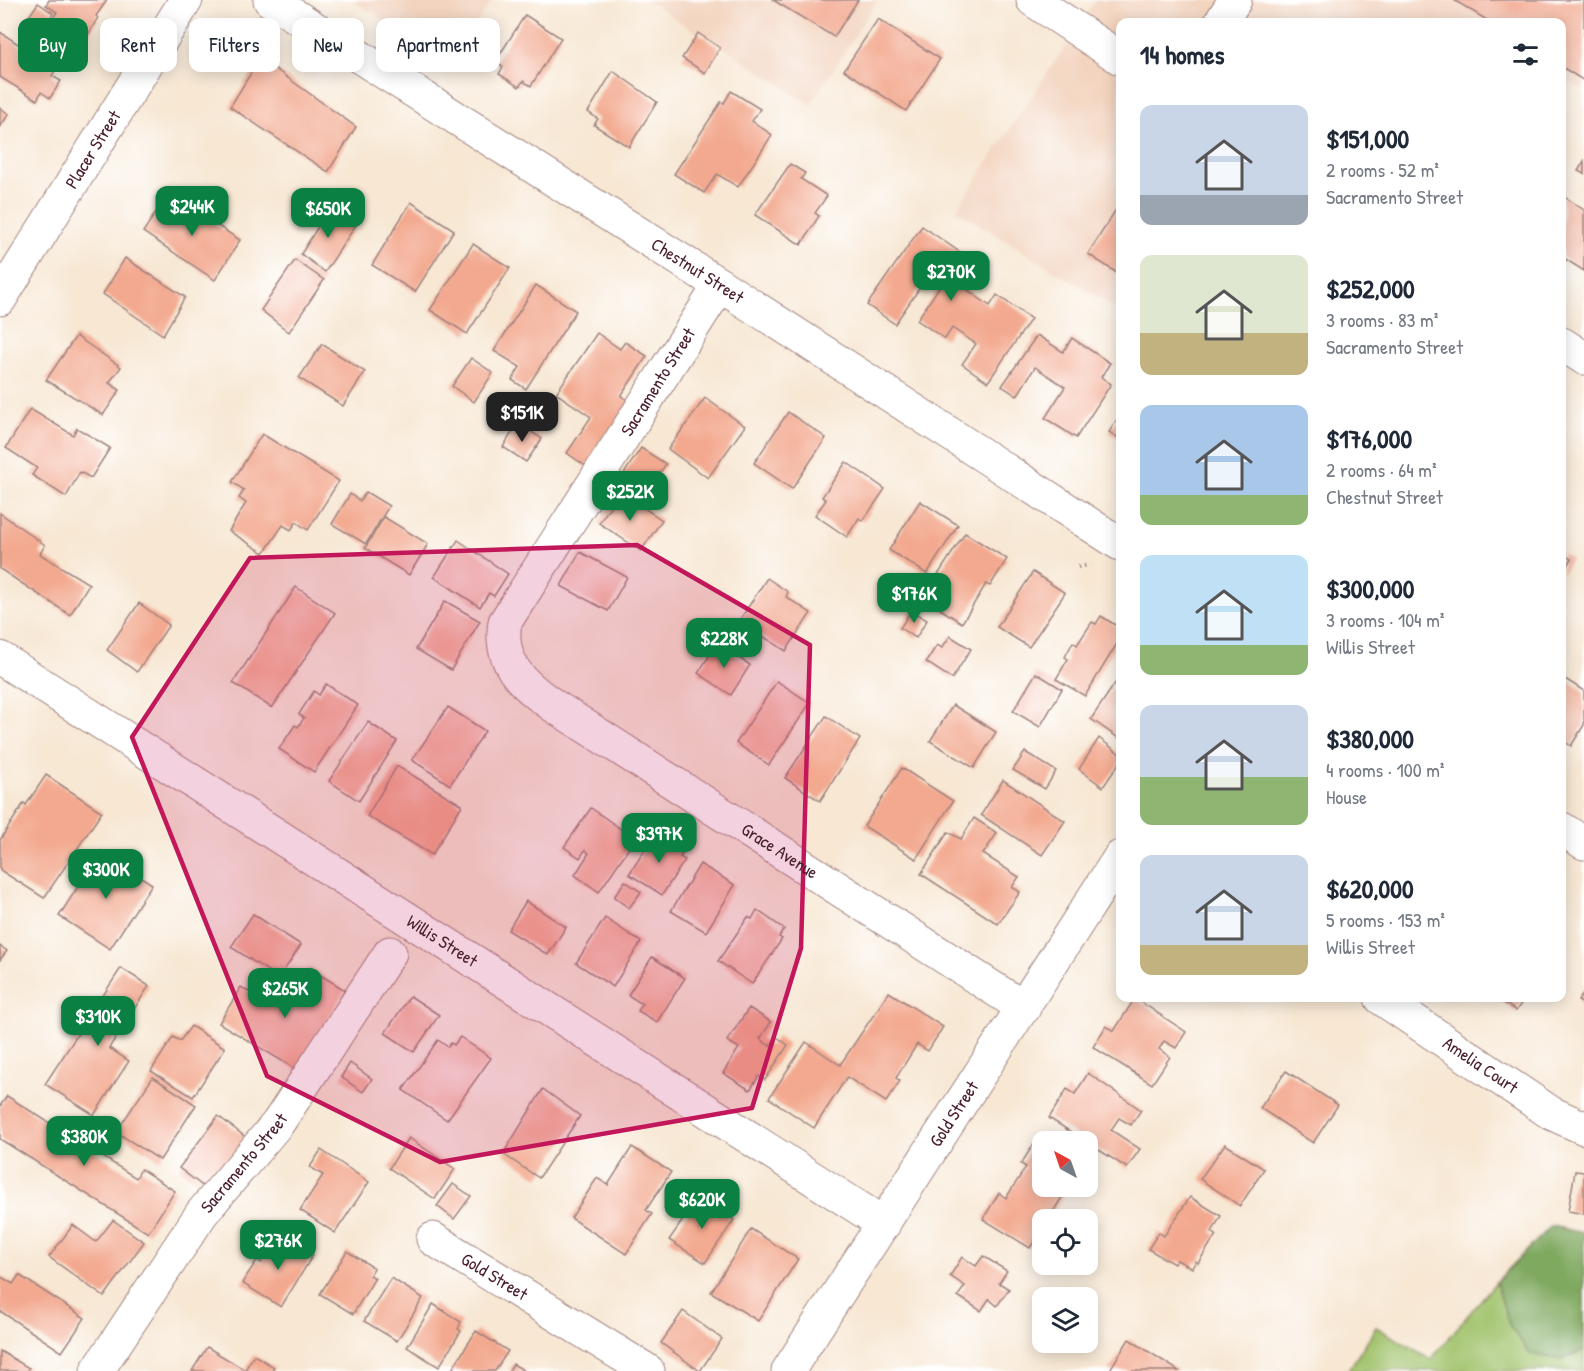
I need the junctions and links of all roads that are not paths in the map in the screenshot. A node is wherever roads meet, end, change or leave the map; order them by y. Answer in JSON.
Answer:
{"nodes":[{"id":1,"x":186,"y":0,"type":"edge"},
{"id":2,"x":270,"y":0,"type":"edge"},
{"id":3,"x":1033,"y":0,"type":"edge"},
{"id":4,"x":1235,"y":0,"type":"edge"},
{"id":5,"x":1224,"y":18,"type":"edge"},
{"id":6,"x":1116,"y":55,"type":"edge"},
{"id":7,"x":720,"y":285,"type":"junction"},
{"id":8,"x":0,"y":298,"type":"edge"},
{"id":9,"x":1566,"y":347,"type":"edge"},
{"id":10,"x":1584,"y":358,"type":"edge"},
{"id":11,"x":1116,"y":541,"type":"edge"},
{"id":12,"x":0,"y":658,"type":"edge"},
{"id":13,"x":512,"y":667,"type":"joint"},
{"id":14,"x":1566,"y":832,"type":"edge"},
{"id":15,"x":1584,"y":843,"type":"edge"},
{"id":16,"x":1116,"y":863,"type":"edge"},
{"id":17,"x":390,"y":953,"type":"dead end"},
{"id":18,"x":1387,"y":1002,"type":"edge"},
{"id":19,"x":1024,"y":1008,"type":"junction"},
{"id":20,"x":1584,"y":1128,"type":"edge"},
{"id":21,"x":884,"y":1224,"type":"junction"},
{"id":22,"x":433,"y":1239,"type":"dead end"},
{"id":23,"x":97,"y":1371,"type":"edge"},
{"id":24,"x":648,"y":1371,"type":"edge"},
{"id":25,"x":788,"y":1371,"type":"edge"}],
"edges":[{"from":1,"to":8,"type":"street","name":"Placer Street"},
{"from":2,"to":7,"type":"street","name":"Chestnut Street"},
{"from":3,"to":6,"type":"street"},
{"from":4,"to":5,"type":"street"},
{"from":7,"to":11,"type":"street","name":"Chestnut Street"},
{"from":7,"to":13,"type":"street","name":"Sacramento Street"},
{"from":9,"to":10,"type":"street"},
{"from":12,"to":21,"type":"street","name":"Willis Street"},
{"from":13,"to":19,"type":"street","name":"Grace Avenue"},
{"from":14,"to":15,"type":"street"},
{"from":16,"to":19,"type":"street","name":"Gold Street"},
{"from":17,"to":23,"type":"street","name":"Sacramento Street"},
{"from":18,"to":20,"type":"street","name":"Amelia Court"},
{"from":19,"to":21,"type":"street","name":"Gold Street"},
{"from":21,"to":25,"type":"street","name":"Gold Street"},
{"from":22,"to":24,"type":"street","name":"Gold Street"}]}
